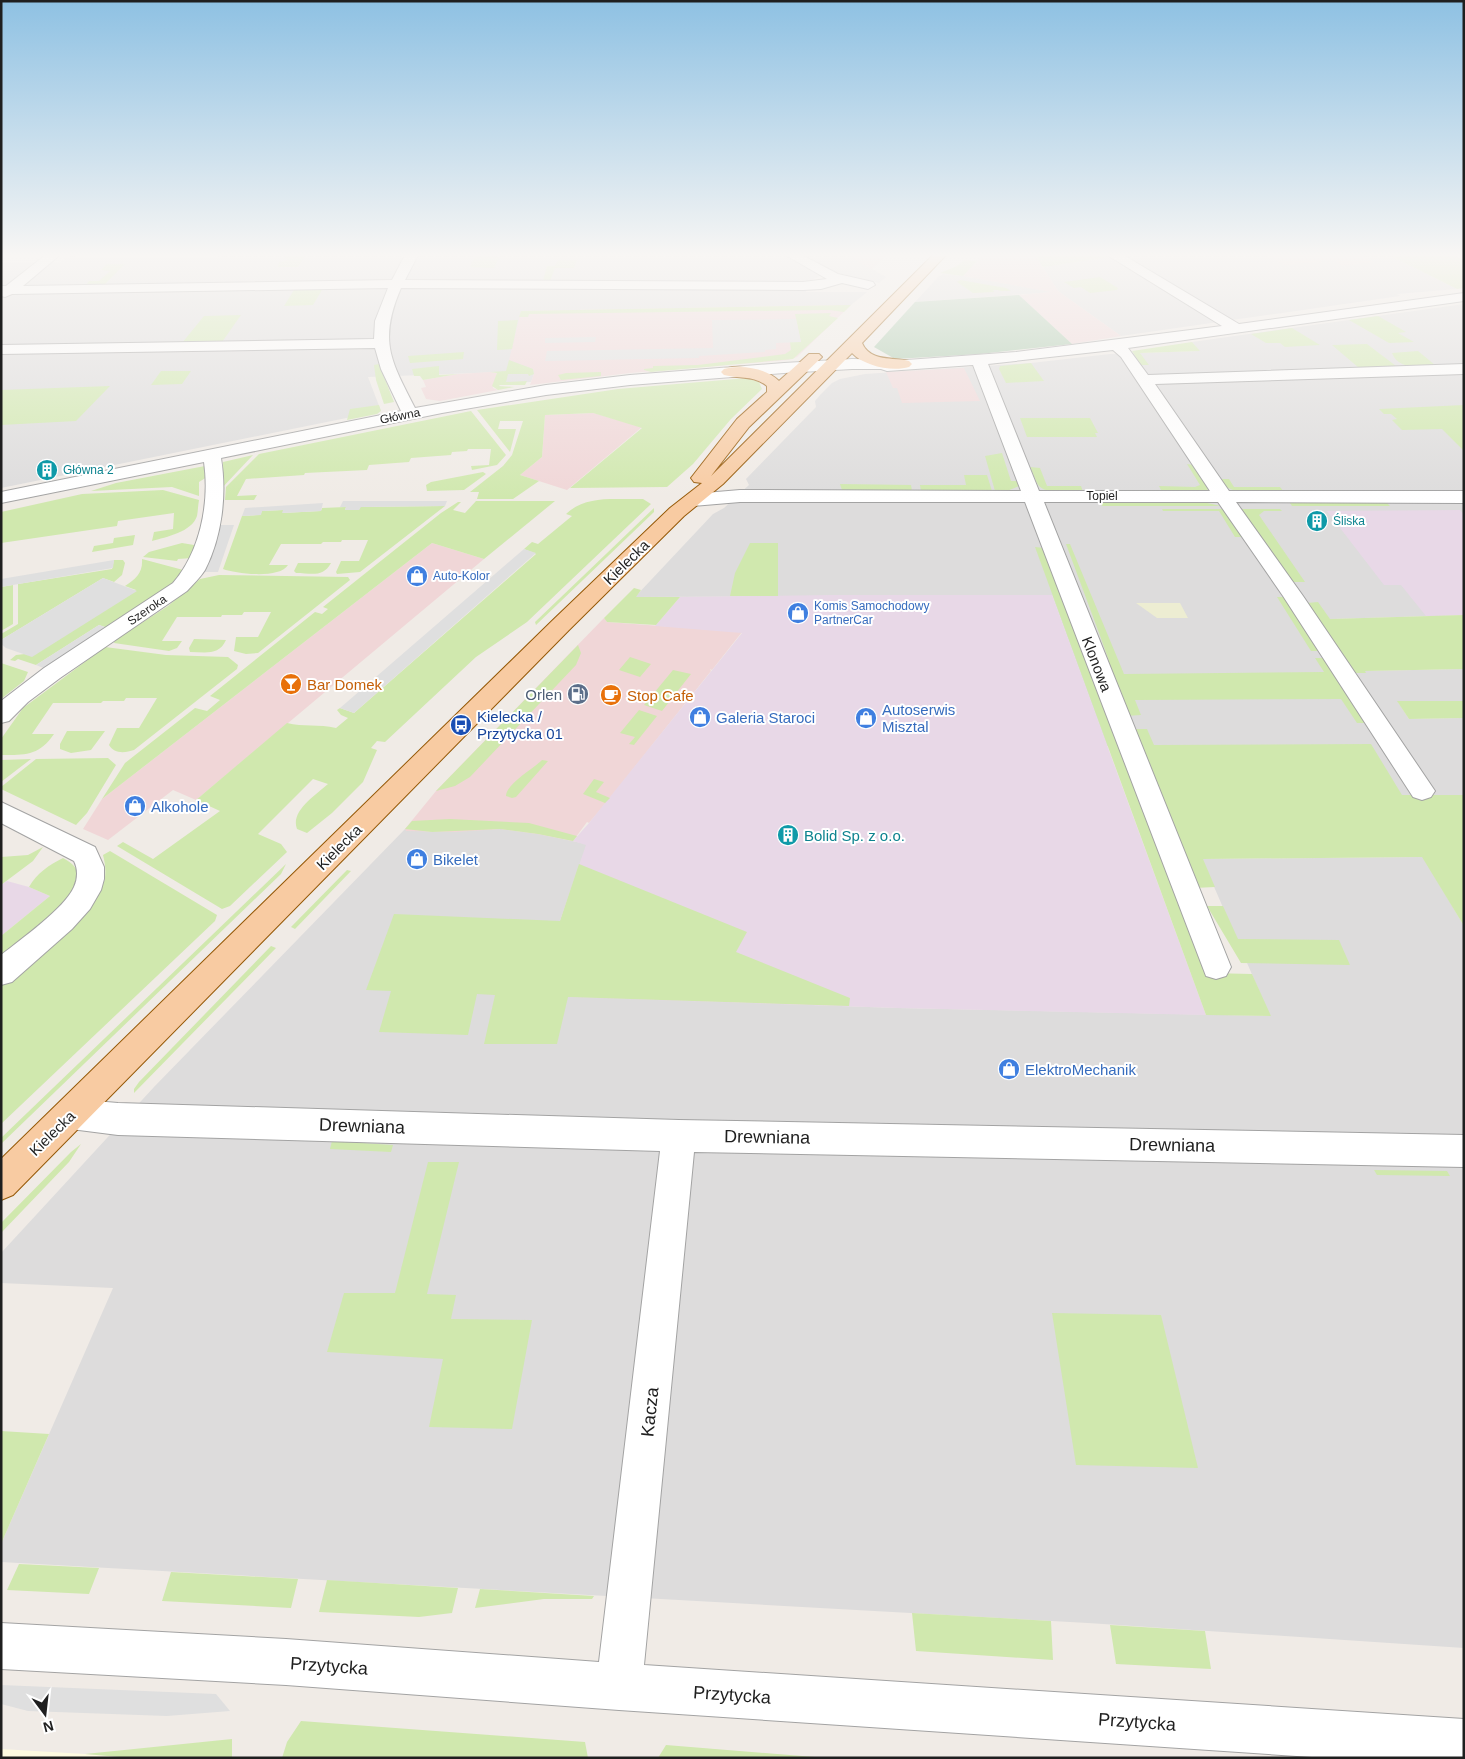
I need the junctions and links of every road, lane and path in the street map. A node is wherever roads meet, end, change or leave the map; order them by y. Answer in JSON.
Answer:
{"nodes":[{"id":1,"x":381,"y":335,"type":"edge"},
{"id":2,"x":862,"y":335,"type":"edge"},
{"id":3,"x":1193,"y":335,"type":"edge"},
{"id":4,"x":381,"y":343,"type":"junction"},
{"id":5,"x":854,"y":343,"type":"junction"},
{"id":6,"x":1117,"y":346,"type":"junction"},
{"id":7,"x":823,"y":349,"type":"dead end"},
{"id":8,"x":1,"y":350,"type":"edge"},
{"id":9,"x":979,"y":360,"type":"junction"},
{"id":10,"x":904,"y":364,"type":"junction"},
{"id":11,"x":830,"y":366,"type":"junction"},
{"id":12,"x":804,"y":367,"type":"junction"},
{"id":13,"x":1464,"y":369,"type":"edge"},
{"id":14,"x":729,"y":372,"type":"junction"},
{"id":15,"x":1144,"y":380,"type":"junction"},
{"id":16,"x":776,"y":392,"type":"junction"},
{"id":17,"x":410,"y":414,"type":"junction"},
{"id":18,"x":212,"y":455,"type":"junction"},
{"id":19,"x":717,"y":480,"type":"junction"},
{"id":20,"x":740,"y":496,"type":"junction"},
{"id":21,"x":1033,"y":496,"type":"junction"},
{"id":22,"x":1223,"y":497,"type":"junction"},
{"id":23,"x":1,"y":498,"type":"edge"},
{"id":24,"x":1464,"y":498,"type":"edge"},
{"id":25,"x":685,"y":506,"type":"junction"},
{"id":26,"x":1,"y":715,"type":"edge"},
{"id":27,"x":1422,"y":791,"type":"dead end"},
{"id":28,"x":1,"y":812,"type":"edge"},
{"id":29,"x":1216,"y":967,"type":"dead end"},
{"id":30,"x":1,"y":973,"type":"edge"},
{"id":31,"x":71,"y":1114,"type":"junction"},
{"id":32,"x":679,"y":1136,"type":"junction"},
{"id":33,"x":1464,"y":1151,"type":"edge"},
{"id":34,"x":1,"y":1182,"type":"edge"},
{"id":35,"x":1,"y":1646,"type":"edge"},
{"id":36,"x":619,"y":1688,"type":"junction"},
{"id":37,"x":1464,"y":1743,"type":"edge"}],
"edges":[{"from":1,"to":4,"type":"street"},
{"from":2,"to":5,"type":"main road","name":"Kielecka"},
{"from":3,"to":6,"type":"street","name":"Główna"},
{"from":4,"to":8,"type":"street"},
{"from":4,"to":17,"type":"street"},
{"from":5,"to":10,"type":"main road"},
{"from":5,"to":11,"type":"main road","name":"Kielecka"},
{"from":6,"to":9,"type":"street","name":"Główna"},
{"from":6,"to":15,"type":"street"},
{"from":7,"to":12,"type":"main road","name":"Kielecka"},
{"from":9,"to":10,"type":"street","name":"Główna"},
{"from":9,"to":21,"type":"street","name":"Klonowa"},
{"from":10,"to":11,"type":"street","name":"Główna"},
{"from":11,"to":12,"type":"street","name":"Główna"},
{"from":11,"to":19,"type":"main road","name":"Kielecka"},
{"from":12,"to":14,"type":"street","name":"Główna"},
{"from":12,"to":16,"type":"main road","name":"Kielecka"},
{"from":13,"to":15,"type":"street"},
{"from":14,"to":16,"type":"main road"},
{"from":14,"to":17,"type":"street","name":"Główna"},
{"from":15,"to":22,"type":"street"},
{"from":16,"to":25,"type":"main road","name":"Kielecka"},
{"from":17,"to":18,"type":"street","name":"Główna"},
{"from":18,"to":23,"type":"street","name":"Główna"},
{"from":18,"to":26,"type":"street","name":"Szeroka"},
{"from":19,"to":20,"type":"street"},
{"from":19,"to":25,"type":"main road","name":"Kielecka"},
{"from":20,"to":21,"type":"street","name":"Topiel"},
{"from":20,"to":25,"type":"street","name":"Topiel"},
{"from":21,"to":22,"type":"street","name":"Topiel"},
{"from":21,"to":29,"type":"street","name":"Klonowa"},
{"from":22,"to":24,"type":"street","name":"Topiel"},
{"from":22,"to":27,"type":"street"},
{"from":25,"to":31,"type":"main road","name":"Kielecka"},
{"from":28,"to":30,"type":"street"},
{"from":31,"to":32,"type":"street","name":"Drewniana"},
{"from":31,"to":34,"type":"main road","name":"Kielecka"},
{"from":32,"to":33,"type":"street","name":"Drewniana"},
{"from":32,"to":36,"type":"street","name":"Kacza"},
{"from":35,"to":36,"type":"street","name":"Przytycka"},
{"from":36,"to":37,"type":"street","name":"Przytycka"}]}
